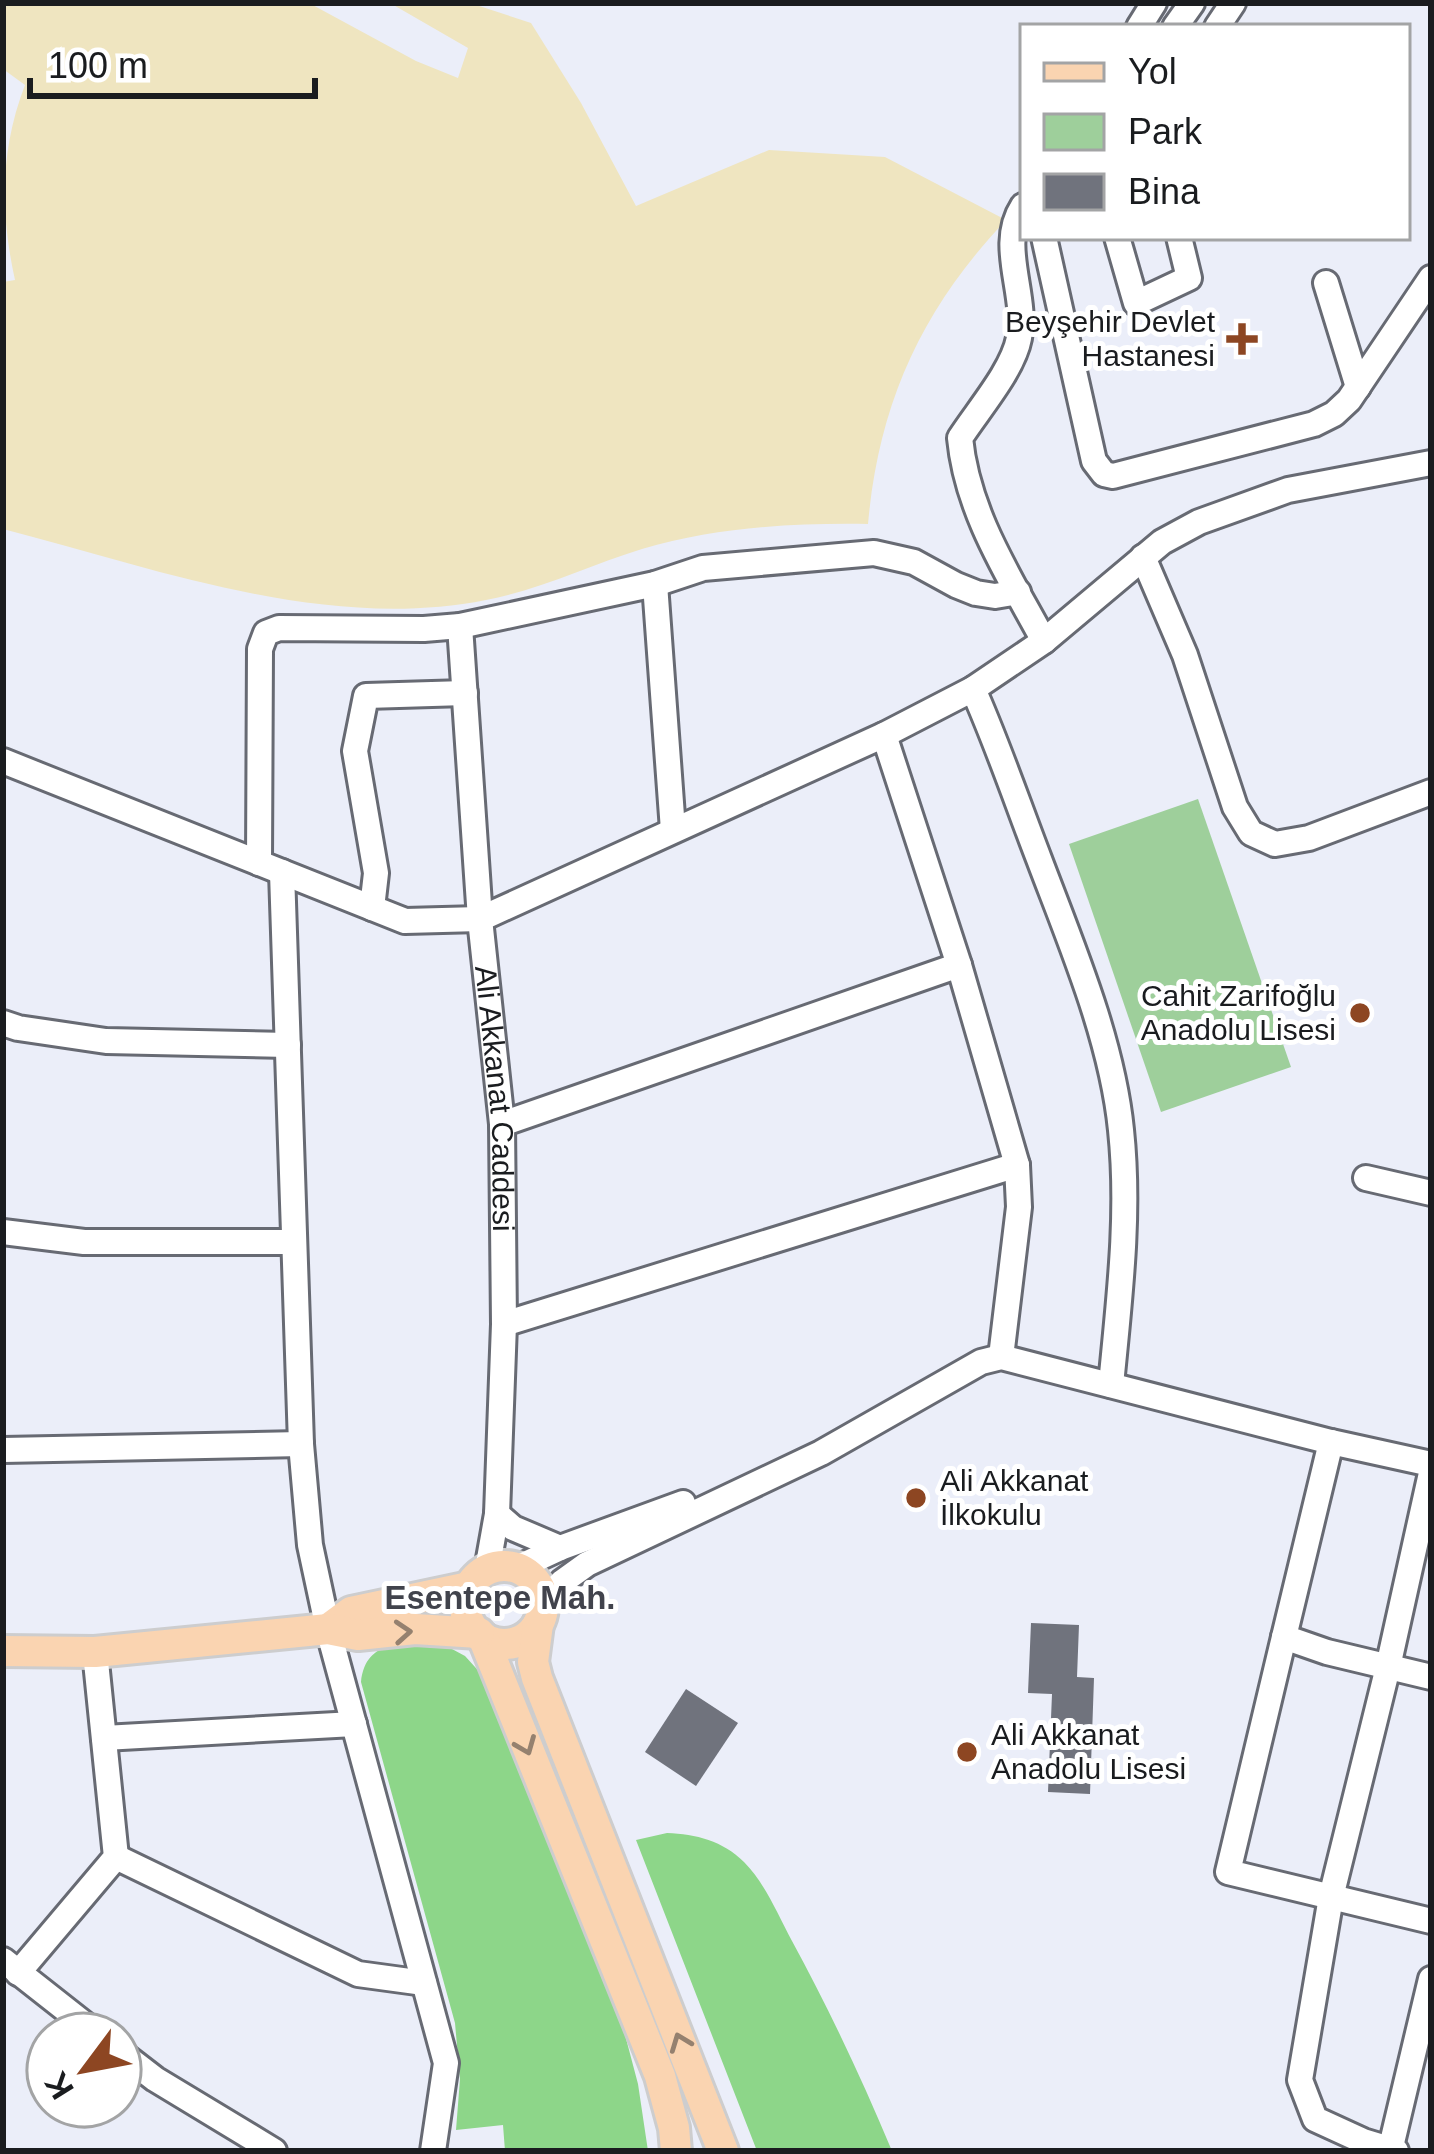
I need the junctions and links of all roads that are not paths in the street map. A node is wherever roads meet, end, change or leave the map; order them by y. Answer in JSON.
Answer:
{"nodes":[{"id":1,"x":1018,"y":213,"type":"edge"},
{"id":2,"x":1045,"y":240,"type":"edge"},
{"id":3,"x":1118,"y":240,"type":"edge"},
{"id":4,"x":1180,"y":240,"type":"edge"},
{"id":5,"x":1431,"y":278,"type":"edge"},
{"id":6,"x":1327,"y":283,"type":"dead end"},
{"id":7,"x":1358,"y":387,"type":"junction"},
{"id":8,"x":1431,"y":463,"type":"edge"},
{"id":9,"x":1143,"y":557,"type":"junction"},
{"id":10,"x":655,"y":584,"type":"junction"},
{"id":11,"x":1018,"y":592,"type":"junction"},
{"id":12,"x":460,"y":626,"type":"junction"},
{"id":13,"x":1044,"y":640,"type":"junction"},
{"id":14,"x":973,"y":689,"type":"junction"},
{"id":15,"x":465,"y":693,"type":"junction"},
{"id":16,"x":884,"y":734,"type":"junction"},
{"id":17,"x":3,"y":761,"type":"edge"},
{"id":18,"x":1431,"y":792,"type":"edge"},
{"id":19,"x":674,"y":830,"type":"junction"},
{"id":20,"x":271,"y":868,"type":"junction"},
{"id":21,"x":372,"y":908,"type":"junction"},
{"id":22,"x":480,"y":919,"type":"junction"},
{"id":23,"x":959,"y":965,"type":"junction"},
{"id":24,"x":3,"y":1023,"type":"edge"},
{"id":25,"x":288,"y":1046,"type":"junction"},
{"id":26,"x":502,"y":1124,"type":"junction"},
{"id":27,"x":1017,"y":1165,"type":"junction"},
{"id":28,"x":1366,"y":1178,"type":"dead end"},
{"id":29,"x":1431,"y":1193,"type":"edge"},
{"id":30,"x":3,"y":1232,"type":"edge"},
{"id":31,"x":294,"y":1242,"type":"junction"},
{"id":32,"x":504,"y":1324,"type":"junction"},
{"id":33,"x":1001,"y":1357,"type":"junction"},
{"id":34,"x":1111,"y":1385,"type":"junction"},
{"id":35,"x":1331,"y":1442,"type":"junction"},
{"id":36,"x":301,"y":1444,"type":"junction"},
{"id":37,"x":3,"y":1450,"type":"edge"},
{"id":38,"x":821,"y":1453,"type":"junction"},
{"id":39,"x":1431,"y":1464,"type":"edge"},
{"id":40,"x":1431,"y":1473,"type":"edge"},
{"id":41,"x":496,"y":1514,"type":"junction"},
{"id":42,"x":560,"y":1547,"type":"junction"},
{"id":43,"x":491,"y":1575,"type":"junction"},
{"id":44,"x":540,"y":1612,"type":"junction"},
{"id":45,"x":328,"y":1629,"type":"junction"},
{"id":46,"x":481,"y":1635,"type":"junction"},
{"id":47,"x":1284,"y":1637,"type":"junction"},
{"id":48,"x":3,"y":1652,"type":"edge"},
{"id":49,"x":95,"y":1652,"type":"junction"},
{"id":50,"x":1388,"y":1667,"type":"junction"},
{"id":51,"x":1431,"y":1677,"type":"edge"},
{"id":52,"x":354,"y":1724,"type":"junction"},
{"id":53,"x":104,"y":1738,"type":"junction"},
{"id":54,"x":116,"y":1857,"type":"junction"},
{"id":55,"x":1331,"y":1897,"type":"junction"},
{"id":56,"x":1431,"y":1921,"type":"edge"},
{"id":57,"x":11,"y":1967,"type":"edge"},
{"id":58,"x":1431,"y":1979,"type":"edge"},
{"id":59,"x":424,"y":1983,"type":"junction"},
{"id":60,"x":66,"y":2010,"type":"edge"},
{"id":61,"x":144,"y":2071,"type":"edge"},
{"id":62,"x":1392,"y":2150,"type":"edge"},
{"id":63,"x":274,"y":2151,"type":"edge"},
{"id":64,"x":433,"y":2151,"type":"edge"},
{"id":65,"x":676,"y":2151,"type":"edge"},
{"id":66,"x":723,"y":2151,"type":"edge"}],
"edges":[{"from":1,"to":11,"type":"street"},
{"from":2,"to":7,"type":"street"},
{"from":3,"to":4,"type":"street"},
{"from":5,"to":7,"type":"street"},
{"from":6,"to":7,"type":"street"},
{"from":8,"to":9,"type":"street"},
{"from":9,"to":13,"type":"street"},
{"from":9,"to":18,"type":"street"},
{"from":10,"to":11,"type":"street"},
{"from":10,"to":12,"type":"street"},
{"from":10,"to":19,"type":"street"},
{"from":11,"to":13,"type":"street"},
{"from":12,"to":15,"type":"street","name":"Ali Akkanat Caddesi"},
{"from":12,"to":20,"type":"street"},
{"from":13,"to":14,"type":"street"},
{"from":14,"to":16,"type":"street"},
{"from":14,"to":34,"type":"street"},
{"from":15,"to":21,"type":"street"},
{"from":15,"to":22,"type":"street","name":"Ali Akkanat Caddesi"},
{"from":16,"to":19,"type":"street"},
{"from":16,"to":23,"type":"street"},
{"from":17,"to":20,"type":"street"},
{"from":19,"to":22,"type":"street"},
{"from":20,"to":21,"type":"street"},
{"from":20,"to":25,"type":"street"},
{"from":21,"to":22,"type":"street"},
{"from":22,"to":26,"type":"street","name":"Ali Akkanat Caddesi"},
{"from":23,"to":26,"type":"street"},
{"from":23,"to":27,"type":"street"},
{"from":24,"to":25,"type":"street"},
{"from":25,"to":31,"type":"street"},
{"from":26,"to":32,"type":"street","name":"Ali Akkanat Caddesi"},
{"from":27,"to":32,"type":"street"},
{"from":27,"to":33,"type":"street"},
{"from":28,"to":29,"type":"street"},
{"from":30,"to":31,"type":"street"},
{"from":31,"to":36,"type":"street"},
{"from":32,"to":41,"type":"street","name":"Ali Akkanat Caddesi"},
{"from":33,"to":34,"type":"street"},
{"from":33,"to":38,"type":"street"},
{"from":34,"to":35,"type":"street"},
{"from":35,"to":39,"type":"street"},
{"from":35,"to":47,"type":"street"},
{"from":36,"to":37,"type":"street"},
{"from":36,"to":45,"type":"street"},
{"from":38,"to":42,"type":"street"},
{"from":38,"to":44,"type":"street"},
{"from":40,"to":50,"type":"street"},
{"from":41,"to":42,"type":"street"},
{"from":41,"to":43,"type":"street","name":"Ali Akkanat Caddesi"},
{"from":42,"to":43,"type":"street"},
{"from":43,"to":44,"type":"main road"},
{"from":43,"to":45,"type":"main road"},
{"from":43,"to":46,"type":"main road"},
{"from":44,"to":46,"type":"main road"},
{"from":66,"to":44,"type":"main road","one_way":true},
{"from":45,"to":46,"type":"main road","one_way":true},
{"from":45,"to":49,"type":"main road"},
{"from":45,"to":52,"type":"street"},
{"from":46,"to":65,"type":"main road","one_way":true},
{"from":47,"to":50,"type":"street"},
{"from":47,"to":55,"type":"street"},
{"from":48,"to":49,"type":"main road"},
{"from":49,"to":53,"type":"street"},
{"from":50,"to":51,"type":"street"},
{"from":50,"to":55,"type":"street"},
{"from":52,"to":53,"type":"street"},
{"from":52,"to":59,"type":"street"},
{"from":53,"to":54,"type":"street"},
{"from":54,"to":57,"type":"street"},
{"from":54,"to":59,"type":"street"},
{"from":55,"to":56,"type":"street"},
{"from":55,"to":62,"type":"street"},
{"from":57,"to":60,"type":"street"},
{"from":58,"to":62,"type":"street"},
{"from":59,"to":64,"type":"street"},
{"from":61,"to":63,"type":"street"}]}
